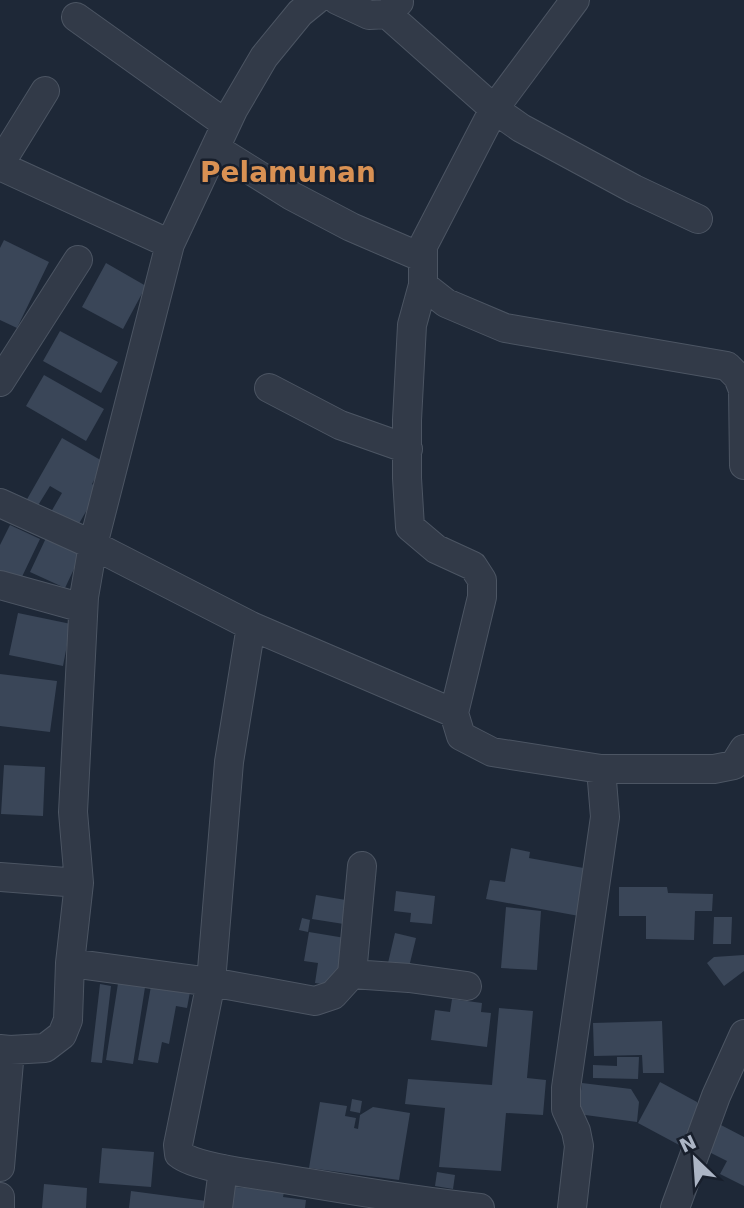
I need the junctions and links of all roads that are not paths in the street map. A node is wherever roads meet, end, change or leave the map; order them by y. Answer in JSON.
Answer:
{"nodes":[{"id":1,"x":316,"y":0,"type":"edge"},
{"id":2,"x":337,"y":0,"type":"edge"},
{"id":3,"x":575,"y":0,"type":"edge"},
{"id":4,"x":394,"y":7,"type":"edge"},
{"id":5,"x":76,"y":17,"type":"dead end"},
{"id":6,"x":45,"y":90,"type":"dead end"},
{"id":7,"x":494,"y":109,"type":"junction"},
{"id":8,"x":221,"y":136,"type":"junction"},
{"id":9,"x":0,"y":165,"type":"edge"},
{"id":10,"x":698,"y":219,"type":"dead end"},
{"id":11,"x":170,"y":244,"type":"junction"},
{"id":12,"x":78,"y":260,"type":"dead end"},
{"id":13,"x":423,"y":271,"type":"junction"},
{"id":14,"x":0,"y":382,"type":"edge"},
{"id":15,"x":269,"y":388,"type":"dead end"},
{"id":16,"x":408,"y":449,"type":"junction"},
{"id":17,"x":744,"y":465,"type":"edge"},
{"id":18,"x":0,"y":503,"type":"edge"},
{"id":19,"x":93,"y":545,"type":"junction"},
{"id":20,"x":0,"y":585,"type":"edge"},
{"id":21,"x":83,"y":608,"type":"junction"},
{"id":22,"x":251,"y":626,"type":"junction"},
{"id":23,"x":454,"y":713,"type":"junction"},
{"id":24,"x":744,"y":748,"type":"edge"},
{"id":25,"x":601,"y":769,"type":"junction"},
{"id":26,"x":362,"y":866,"type":"dead end"},
{"id":27,"x":0,"y":877,"type":"edge"},
{"id":28,"x":79,"y":883,"type":"junction"},
{"id":29,"x":71,"y":963,"type":"junction"},
{"id":30,"x":352,"y":974,"type":"junction"},
{"id":31,"x":211,"y":982,"type":"junction"},
{"id":32,"x":467,"y":986,"type":"dead end"},
{"id":33,"x":744,"y":1034,"type":"edge"},
{"id":34,"x":5,"y":1050,"type":"edge"},
{"id":35,"x":0,"y":1167,"type":"edge"},
{"id":36,"x":223,"y":1169,"type":"junction"},
{"id":37,"x":0,"y":1197,"type":"edge"},
{"id":38,"x":433,"y":1206,"type":"edge"},
{"id":39,"x":0,"y":1208,"type":"edge"},
{"id":40,"x":218,"y":1208,"type":"edge"},
{"id":41,"x":480,"y":1208,"type":"edge"},
{"id":42,"x":572,"y":1208,"type":"edge"},
{"id":43,"x":675,"y":1208,"type":"edge"}],
"edges":[{"from":1,"to":8,"type":"street"},
{"from":2,"to":4,"type":"street"},
{"from":3,"to":7,"type":"street"},
{"from":4,"to":7,"type":"street"},
{"from":5,"to":8,"type":"street"},
{"from":6,"to":9,"type":"street"},
{"from":7,"to":10,"type":"street"},
{"from":7,"to":13,"type":"street"},
{"from":8,"to":11,"type":"street"},
{"from":8,"to":13,"type":"street"},
{"from":9,"to":11,"type":"street"},
{"from":11,"to":19,"type":"street"},
{"from":12,"to":14,"type":"street"},
{"from":13,"to":16,"type":"street"},
{"from":13,"to":17,"type":"street"},
{"from":15,"to":16,"type":"street"},
{"from":16,"to":23,"type":"street"},
{"from":18,"to":19,"type":"street"},
{"from":19,"to":21,"type":"street"},
{"from":19,"to":22,"type":"street"},
{"from":20,"to":21,"type":"street"},
{"from":21,"to":28,"type":"street"},
{"from":22,"to":23,"type":"street"},
{"from":22,"to":31,"type":"street"},
{"from":23,"to":25,"type":"street"},
{"from":24,"to":25,"type":"street"},
{"from":25,"to":42,"type":"street"},
{"from":26,"to":30,"type":"street"},
{"from":27,"to":28,"type":"street"},
{"from":28,"to":29,"type":"street"},
{"from":29,"to":31,"type":"street"},
{"from":29,"to":34,"type":"street"},
{"from":30,"to":31,"type":"street"},
{"from":30,"to":32,"type":"street"},
{"from":31,"to":36,"type":"street"},
{"from":33,"to":43,"type":"street"},
{"from":34,"to":35,"type":"street"},
{"from":36,"to":38,"type":"street"},
{"from":36,"to":40,"type":"street"},
{"from":37,"to":39,"type":"street"},
{"from":38,"to":41,"type":"street"}]}
